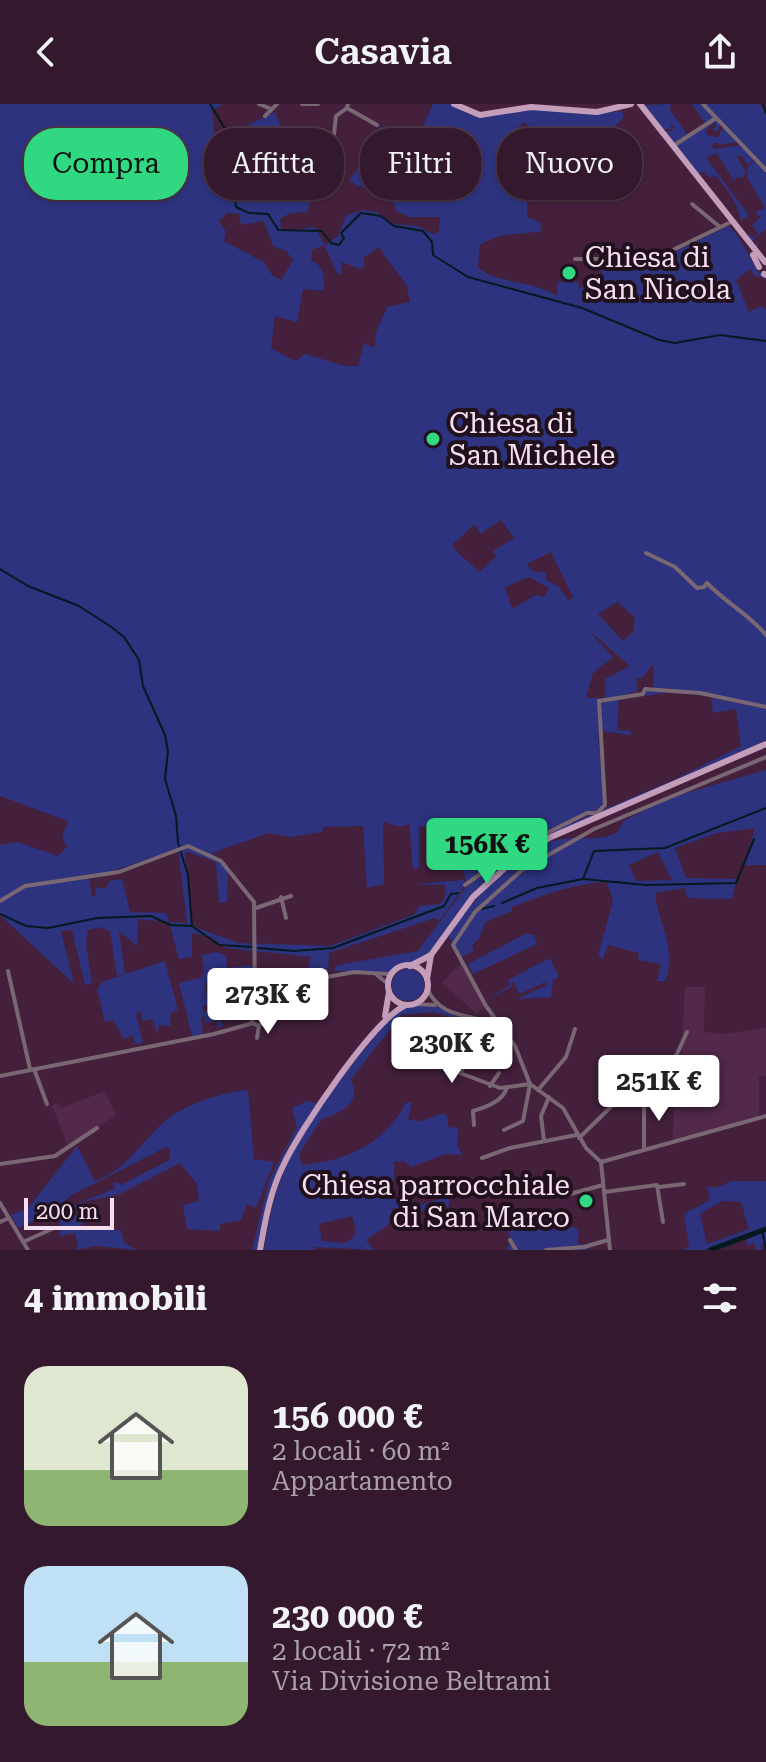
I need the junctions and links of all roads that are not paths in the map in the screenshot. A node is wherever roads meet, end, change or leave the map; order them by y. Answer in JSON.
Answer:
{"nodes":[{"id":1,"x":259,"y":104,"type":"edge"},
{"id":2,"x":302,"y":104,"type":"edge"},
{"id":3,"x":318,"y":104,"type":"edge"},
{"id":4,"x":454,"y":104,"type":"edge"},
{"id":5,"x":633,"y":104,"type":"edge"},
{"id":6,"x":703,"y":104,"type":"edge"},
{"id":7,"x":276,"y":106,"type":"edge"},
{"id":8,"x":348,"y":106,"type":"edge"},
{"id":9,"x":553,"y":106,"type":"edge"},
{"id":10,"x":620,"y":106,"type":"edge"},
{"id":11,"x":265,"y":116,"type":"dead end"},
{"id":12,"x":716,"y":118,"type":"junction"},
{"id":13,"x":377,"y":125,"type":"dead end"},
{"id":14,"x":335,"y":128,"type":"edge"},
{"id":15,"x":673,"y":146,"type":"junction"},
{"id":16,"x":766,"y":170,"type":"edge"},
{"id":17,"x":692,"y":204,"type":"dead end"},
{"id":18,"x":731,"y":222,"type":"junction"},
{"id":19,"x":720,"y":227,"type":"junction"},
{"id":20,"x":575,"y":259,"type":"dead end"},
{"id":21,"x":763,"y":264,"type":"edge"},
{"id":22,"x":765,"y":275,"type":"edge"},
{"id":23,"x":646,"y":553,"type":"dead end"},
{"id":24,"x":766,"y":635,"type":"edge"},
{"id":25,"x":766,"y":707,"type":"edge"},
{"id":26,"x":766,"y":744,"type":"edge"},
{"id":27,"x":766,"y":757,"type":"edge"},
{"id":28,"x":519,"y":864,"type":"dead end"},
{"id":29,"x":522,"y":870,"type":"junction"},
{"id":30,"x":465,"y":885,"type":"dead end"},
{"id":31,"x":291,"y":896,"type":"dead end"},
{"id":32,"x":281,"y":897,"type":"junction"},
{"id":33,"x":0,"y":901,"type":"edge"},
{"id":34,"x":256,"y":908,"type":"junction"},
{"id":35,"x":286,"y":918,"type":"dead end"},
{"id":36,"x":431,"y":955,"type":"junction"},
{"id":37,"x":410,"y":966,"type":"junction"},
{"id":38,"x":395,"y":970,"type":"junction"},
{"id":39,"x":8,"y":971,"type":"dead end"},
{"id":40,"x":375,"y":974,"type":"junction"},
{"id":41,"x":427,"y":984,"type":"junction"},
{"id":42,"x":389,"y":988,"type":"junction"},
{"id":43,"x":409,"y":1005,"type":"junction"},
{"id":44,"x":438,"y":1005,"type":"junction"},
{"id":45,"x":255,"y":1012,"type":"junction"},
{"id":46,"x":265,"y":1012,"type":"junction"},
{"id":47,"x":384,"y":1020,"type":"junction"},
{"id":48,"x":254,"y":1022,"type":"junction"},
{"id":49,"x":575,"y":1029,"type":"dead end"},
{"id":50,"x":503,"y":1030,"type":"junction"},
{"id":51,"x":687,"y":1032,"type":"dead end"},
{"id":52,"x":257,"y":1038,"type":"dead end"},
{"id":53,"x":471,"y":1056,"type":"dead end"},
{"id":54,"x":32,"y":1068,"type":"junction"},
{"id":55,"x":499,"y":1073,"type":"dead end"},
{"id":56,"x":0,"y":1076,"type":"edge"},
{"id":57,"x":530,"y":1084,"type":"junction"},
{"id":58,"x":490,"y":1086,"type":"junction"},
{"id":59,"x":507,"y":1087,"type":"junction"},
{"id":60,"x":538,"y":1090,"type":"junction"},
{"id":61,"x":644,"y":1096,"type":"junction"},
{"id":62,"x":549,"y":1097,"type":"junction"},
{"id":63,"x":47,"y":1104,"type":"dead end"},
{"id":64,"x":766,"y":1116,"type":"edge"},
{"id":65,"x":474,"y":1125,"type":"dead end"},
{"id":66,"x":97,"y":1128,"type":"dead end"},
{"id":67,"x":504,"y":1130,"type":"dead end"},
{"id":68,"x":578,"y":1136,"type":"junction"},
{"id":69,"x":544,"y":1141,"type":"junction"},
{"id":70,"x":644,"y":1150,"type":"junction"},
{"id":71,"x":482,"y":1158,"type":"dead end"},
{"id":72,"x":612,"y":1160,"type":"junction"},
{"id":73,"x":601,"y":1162,"type":"junction"},
{"id":74,"x":0,"y":1164,"type":"edge"},
{"id":75,"x":602,"y":1173,"type":"junction"},
{"id":76,"x":604,"y":1184,"type":"junction"},
{"id":77,"x":684,"y":1184,"type":"dead end"},
{"id":78,"x":659,"y":1187,"type":"junction"},
{"id":79,"x":604,"y":1192,"type":"junction"},
{"id":80,"x":563,"y":1196,"type":"dead end"},
{"id":81,"x":0,"y":1203,"type":"edge"},
{"id":82,"x":9,"y":1218,"type":"junction"},
{"id":83,"x":0,"y":1222,"type":"edge"},
{"id":84,"x":663,"y":1222,"type":"dead end"},
{"id":85,"x":54,"y":1228,"type":"dead end"},
{"id":86,"x":510,"y":1240,"type":"dead end"},
{"id":87,"x":608,"y":1240,"type":"junction"},
{"id":88,"x":23,"y":1242,"type":"junction"},
{"id":89,"x":28,"y":1250,"type":"edge"},
{"id":90,"x":260,"y":1250,"type":"edge"},
{"id":91,"x":516,"y":1250,"type":"edge"},
{"id":92,"x":546,"y":1250,"type":"edge"},
{"id":93,"x":610,"y":1250,"type":"edge"}],
"edges":[{"from":1,"to":7,"type":"street"},
{"from":2,"to":3,"type":"street"},
{"from":4,"to":9,"type":"main road"},
{"from":5,"to":10,"type":"main road"},
{"from":5,"to":15,"type":"main road"},
{"from":6,"to":12,"type":"street"},
{"from":7,"to":11,"type":"street"},
{"from":8,"to":13,"type":"street"},
{"from":8,"to":14,"type":"street"},
{"from":9,"to":10,"type":"main road"},
{"from":12,"to":15,"type":"street"},
{"from":12,"to":16,"type":"street"},
{"from":15,"to":18,"type":"main road"},
{"from":17,"to":19,"type":"street"},
{"from":18,"to":19,"type":"street"},
{"from":18,"to":21,"type":"main road"},
{"from":19,"to":20,"type":"street"},
{"from":21,"to":22,"type":"main road"},
{"from":23,"to":24,"type":"street"},
{"from":25,"to":30,"type":"street"},
{"from":26,"to":36,"type":"main road"},
{"from":27,"to":29,"type":"street"},
{"from":28,"to":29,"type":"street"},
{"from":29,"to":50,"type":"street"},
{"from":31,"to":32,"type":"street"},
{"from":32,"to":34,"type":"street"},
{"from":32,"to":35,"type":"street"},
{"from":33,"to":34,"type":"street"},
{"from":34,"to":45,"type":"street"},
{"from":36,"to":37,"type":"main road"},
{"from":36,"to":41,"type":"main road"},
{"from":37,"to":38,"type":"main road"},
{"from":37,"to":41,"type":"main road"},
{"from":38,"to":40,"type":"street"},
{"from":38,"to":42,"type":"main road"},
{"from":39,"to":54,"type":"street"},
{"from":40,"to":42,"type":"street"},
{"from":40,"to":46,"type":"street"},
{"from":41,"to":43,"type":"main road"},
{"from":41,"to":44,"type":"street"},
{"from":42,"to":43,"type":"main road"},
{"from":42,"to":47,"type":"main road"},
{"from":43,"to":44,"type":"street"},
{"from":43,"to":47,"type":"main road"},
{"from":44,"to":50,"type":"street"},
{"from":45,"to":46,"type":"street"},
{"from":45,"to":48,"type":"street"},
{"from":46,"to":48,"type":"street"},
{"from":47,"to":90,"type":"main road"},
{"from":48,"to":52,"type":"street"},
{"from":48,"to":54,"type":"street"},
{"from":49,"to":60,"type":"street"},
{"from":50,"to":57,"type":"street"},
{"from":51,"to":61,"type":"street"},
{"from":53,"to":58,"type":"street"},
{"from":54,"to":56,"type":"street"},
{"from":54,"to":63,"type":"street"},
{"from":55,"to":58,"type":"street"},
{"from":57,"to":59,"type":"street"},
{"from":57,"to":60,"type":"street"},
{"from":57,"to":67,"type":"street"},
{"from":58,"to":59,"type":"street"},
{"from":59,"to":65,"type":"street"},
{"from":60,"to":62,"type":"street"},
{"from":61,"to":68,"type":"street"},
{"from":61,"to":70,"type":"street"},
{"from":62,"to":68,"type":"street"},
{"from":62,"to":69,"type":"street"},
{"from":64,"to":70,"type":"street"},
{"from":66,"to":74,"type":"street"},
{"from":68,"to":69,"type":"street"},
{"from":68,"to":73,"type":"street"},
{"from":69,"to":71,"type":"street"},
{"from":70,"to":72,"type":"street"},
{"from":72,"to":73,"type":"street"},
{"from":72,"to":75,"type":"street"},
{"from":73,"to":75,"type":"street"},
{"from":75,"to":76,"type":"street"},
{"from":76,"to":79,"type":"street"},
{"from":76,"to":80,"type":"street"},
{"from":77,"to":78,"type":"street"},
{"from":78,"to":79,"type":"street"},
{"from":78,"to":84,"type":"street"},
{"from":79,"to":87,"type":"street"},
{"from":81,"to":82,"type":"street"},
{"from":82,"to":83,"type":"street"},
{"from":82,"to":88,"type":"street"},
{"from":85,"to":88,"type":"street"},
{"from":86,"to":91,"type":"street"},
{"from":87,"to":92,"type":"street"},
{"from":87,"to":93,"type":"street"},
{"from":88,"to":89,"type":"street"}]}
